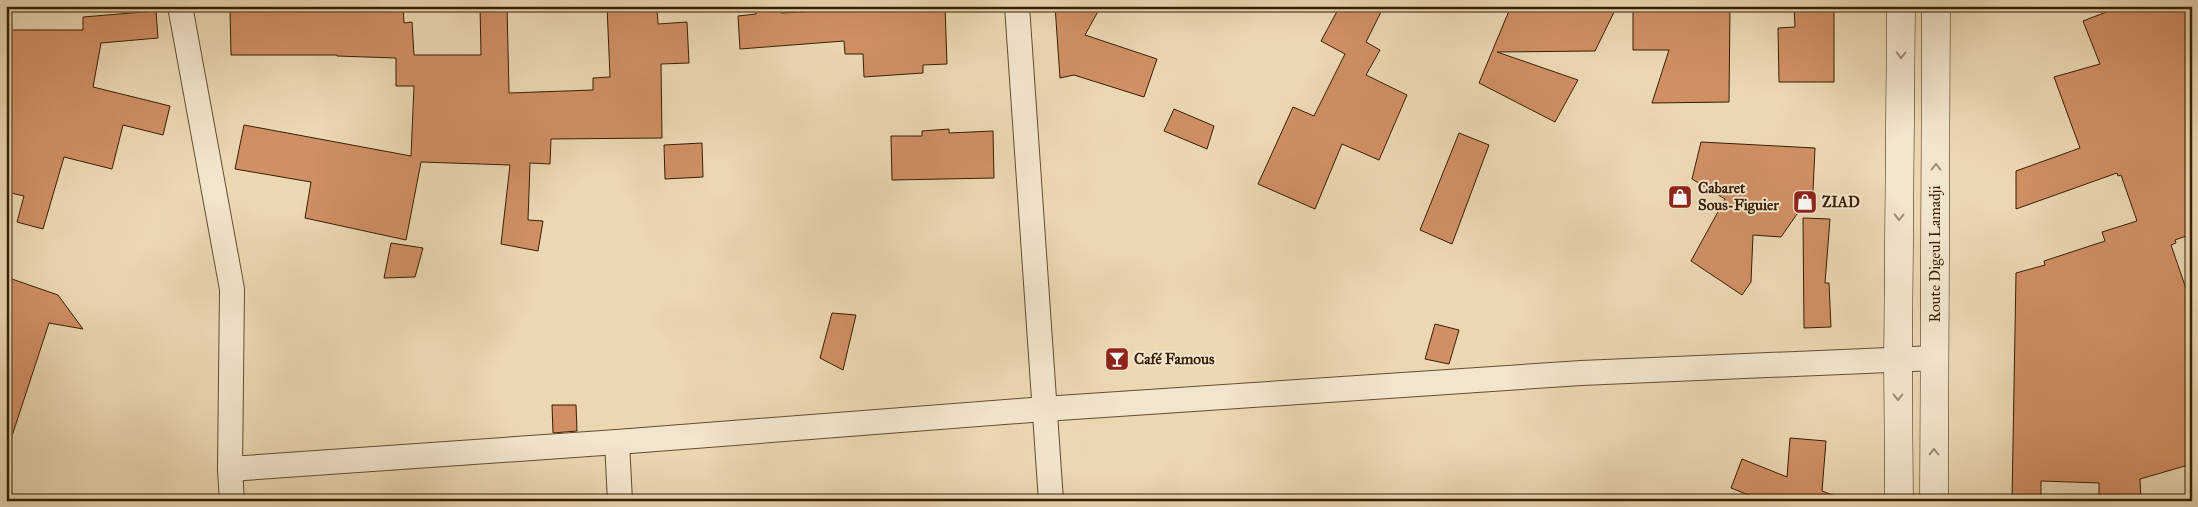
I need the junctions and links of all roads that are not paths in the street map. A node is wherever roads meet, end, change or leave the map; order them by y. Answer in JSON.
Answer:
{"nodes":[{"id":1,"x":180,"y":6,"type":"edge"},
{"id":2,"x":1017,"y":6,"type":"edge"},
{"id":3,"x":1902,"y":6,"type":"edge"},
{"id":4,"x":1936,"y":6,"type":"edge"},
{"id":5,"x":1935,"y":358,"type":"junction"},
{"id":6,"x":1898,"y":361,"type":"junction"},
{"id":7,"x":1044,"y":409,"type":"junction"},
{"id":8,"x":617,"y":442,"type":"junction"},
{"id":9,"x":230,"y":469,"type":"junction"},
{"id":10,"x":232,"y":501,"type":"edge"},
{"id":11,"x":620,"y":501,"type":"edge"},
{"id":12,"x":1051,"y":501,"type":"edge"},
{"id":13,"x":1899,"y":501,"type":"edge"},
{"id":14,"x":1934,"y":501,"type":"edge"}],
"edges":[{"from":1,"to":9,"type":"street"},
{"from":2,"to":7,"type":"street"},
{"from":3,"to":6,"type":"main road","one_way":true},
{"from":5,"to":4,"type":"main road","name":"Route Digeul Lamadji","one_way":true},
{"from":5,"to":6,"type":"street"},
{"from":14,"to":5,"type":"main road","name":"Route Digeul Lamadji","one_way":true},
{"from":6,"to":7,"type":"street"},
{"from":6,"to":13,"type":"main road","one_way":true},
{"from":7,"to":8,"type":"street"},
{"from":7,"to":12,"type":"street"},
{"from":8,"to":9,"type":"street"},
{"from":8,"to":11,"type":"street"},
{"from":9,"to":10,"type":"street"}]}
